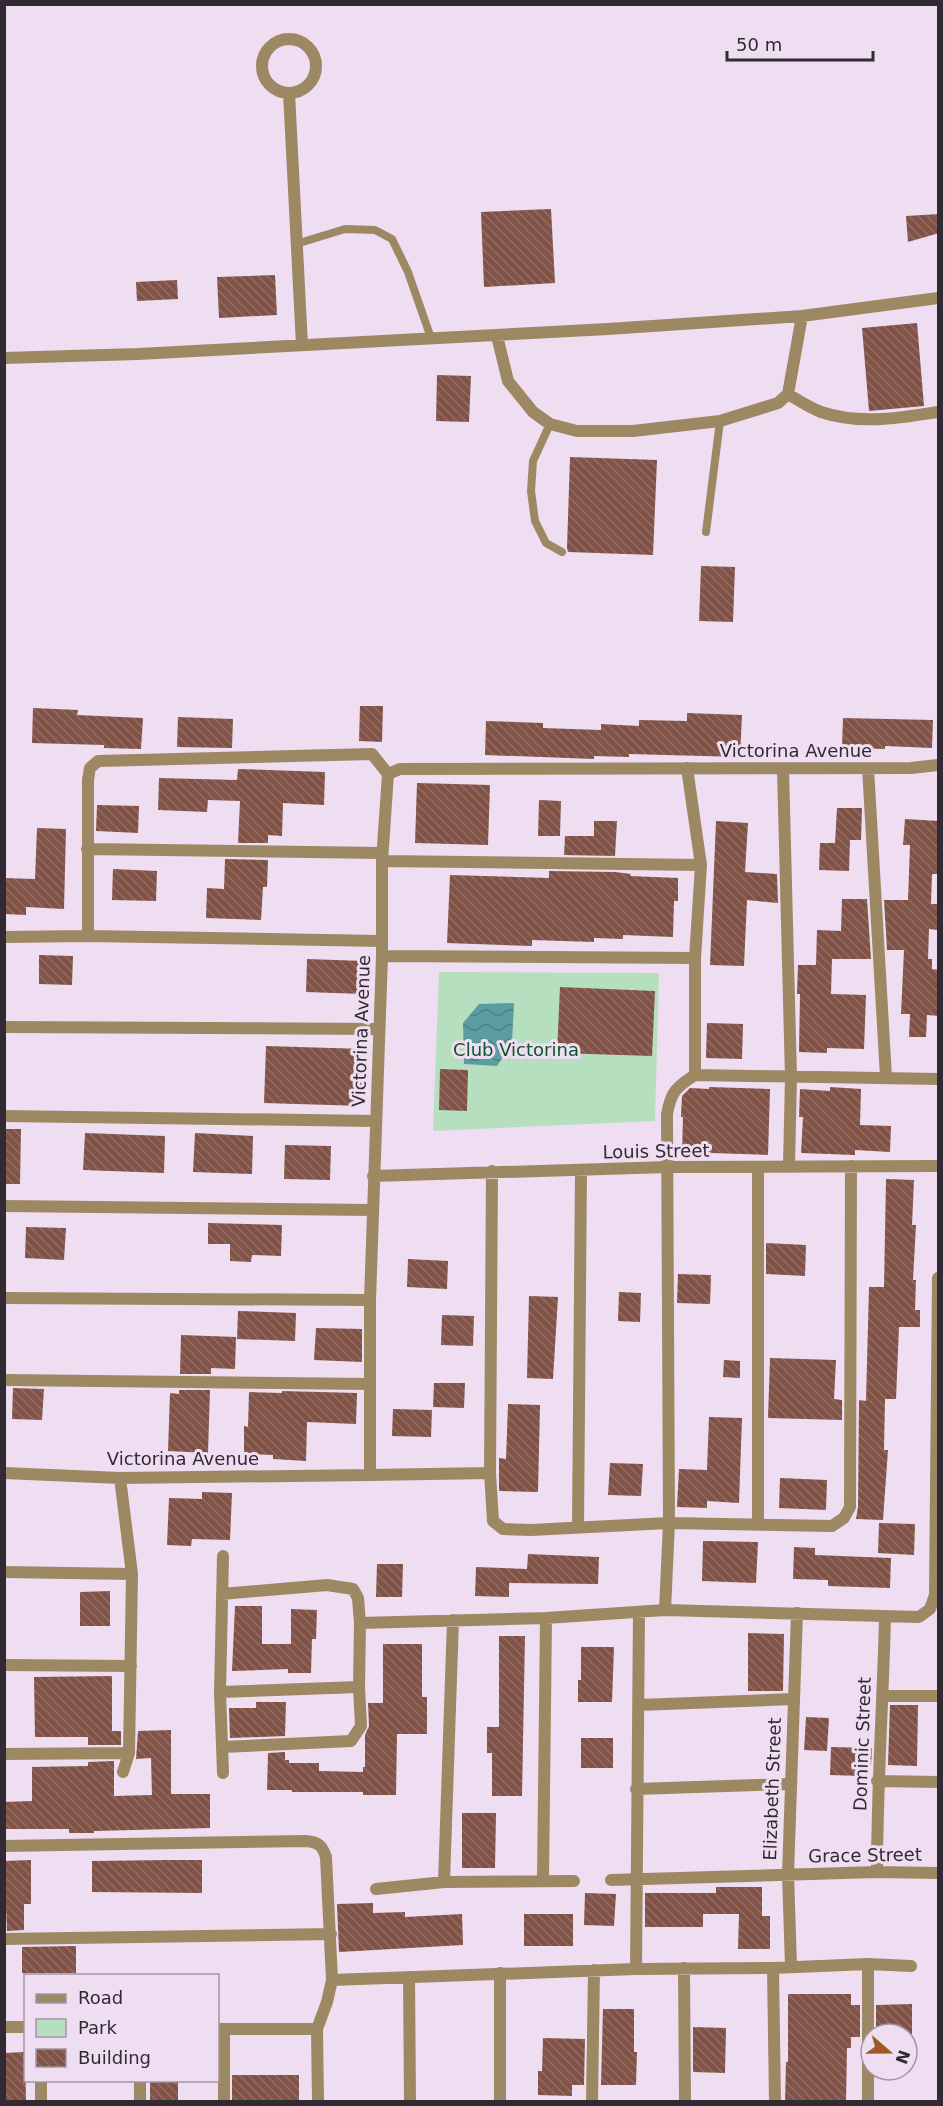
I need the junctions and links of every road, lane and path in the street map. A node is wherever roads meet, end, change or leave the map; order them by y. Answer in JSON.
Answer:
{"nodes":[{"id":1,"x":289,"y":93,"type":"junction"},
{"id":2,"x":296,"y":244,"type":"junction"},
{"id":3,"x":939,"y":298,"type":"edge"},
{"id":4,"x":802,"y":316,"type":"junction"},
{"id":5,"x":497,"y":336,"type":"junction"},
{"id":6,"x":431,"y":338,"type":"junction"},
{"id":7,"x":302,"y":345,"type":"junction"},
{"id":8,"x":4,"y":358,"type":"edge"},
{"id":9,"x":788,"y":394,"type":"junction"},
{"id":10,"x":939,"y":412,"type":"edge"},
{"id":11,"x":720,"y":422,"type":"junction"},
{"id":12,"x":550,"y":424,"type":"junction"},
{"id":13,"x":706,"y":532,"type":"dead end"},
{"id":14,"x":562,"y":552,"type":"dead end"},
{"id":15,"x":939,"y":765,"type":"edge"},
{"id":16,"x":687,"y":768,"type":"junction"},
{"id":17,"x":868,"y":768,"type":"junction"},
{"id":18,"x":783,"y":769,"type":"junction"},
{"id":19,"x":388,"y":774,"type":"junction"},
{"id":20,"x":87,"y":849,"type":"junction"},
{"id":21,"x":382,"y":857,"type":"junction"},
{"id":22,"x":700,"y":864,"type":"junction"},
{"id":23,"x":88,"y":936,"type":"junction"},
{"id":24,"x":4,"y":937,"type":"edge"},
{"id":25,"x":381,"y":941,"type":"junction"},
{"id":26,"x":382,"y":956,"type":"junction"},
{"id":27,"x":695,"y":958,"type":"junction"},
{"id":28,"x":4,"y":1027,"type":"edge"},
{"id":29,"x":379,"y":1029,"type":"junction"},
{"id":30,"x":695,"y":1075,"type":"junction"},
{"id":31,"x":791,"y":1077,"type":"junction"},
{"id":32,"x":886,"y":1077,"type":"junction"},
{"id":33,"x":939,"y":1079,"type":"edge"},
{"id":34,"x":4,"y":1116,"type":"edge"},
{"id":35,"x":376,"y":1121,"type":"junction"},
{"id":36,"x":789,"y":1166,"type":"junction"},
{"id":37,"x":851,"y":1166,"type":"junction"},
{"id":38,"x":939,"y":1166,"type":"edge"},
{"id":39,"x":668,"y":1167,"type":"junction"},
{"id":40,"x":758,"y":1168,"type":"junction"},
{"id":41,"x":581,"y":1170,"type":"junction"},
{"id":42,"x":492,"y":1171,"type":"junction"},
{"id":43,"x":373,"y":1176,"type":"junction"},
{"id":44,"x":4,"y":1206,"type":"edge"},
{"id":45,"x":373,"y":1210,"type":"junction"},
{"id":46,"x":939,"y":1278,"type":"edge"},
{"id":47,"x":4,"y":1298,"type":"edge"},
{"id":48,"x":370,"y":1300,"type":"junction"},
{"id":49,"x":4,"y":1380,"type":"edge"},
{"id":50,"x":370,"y":1384,"type":"junction"},
{"id":51,"x":4,"y":1473,"type":"edge"},
{"id":52,"x":490,"y":1473,"type":"junction"},
{"id":53,"x":370,"y":1475,"type":"junction"},
{"id":54,"x":120,"y":1478,"type":"junction"},
{"id":55,"x":669,"y":1523,"type":"junction"},
{"id":56,"x":758,"y":1523,"type":"junction"},
{"id":57,"x":578,"y":1528,"type":"junction"},
{"id":58,"x":223,"y":1556,"type":"dead end"},
{"id":59,"x":4,"y":1572,"type":"edge"},
{"id":60,"x":132,"y":1574,"type":"junction"},
{"id":61,"x":222,"y":1594,"type":"junction"},
{"id":62,"x":665,"y":1610,"type":"junction"},
{"id":63,"x":639,"y":1613,"type":"junction"},
{"id":64,"x":797,"y":1613,"type":"junction"},
{"id":65,"x":885,"y":1617,"type":"junction"},
{"id":66,"x":546,"y":1618,"type":"junction"},
{"id":67,"x":453,"y":1620,"type":"junction"},
{"id":68,"x":360,"y":1623,"type":"junction"},
{"id":69,"x":4,"y":1665,"type":"edge"},
{"id":70,"x":131,"y":1666,"type":"junction"},
{"id":71,"x":359,"y":1688,"type":"junction"},
{"id":72,"x":220,"y":1692,"type":"junction"},
{"id":73,"x":883,"y":1696,"type":"junction"},
{"id":74,"x":939,"y":1696,"type":"edge"},
{"id":75,"x":793,"y":1700,"type":"junction"},
{"id":76,"x":639,"y":1705,"type":"junction"},
{"id":77,"x":222,"y":1747,"type":"junction"},
{"id":78,"x":4,"y":1754,"type":"edge"},
{"id":79,"x":129,"y":1754,"type":"junction"},
{"id":80,"x":123,"y":1772,"type":"dead end"},
{"id":81,"x":224,"y":1773,"type":"dead end"},
{"id":82,"x":877,"y":1781,"type":"junction"},
{"id":83,"x":939,"y":1782,"type":"edge"},
{"id":84,"x":790,"y":1784,"type":"junction"},
{"id":85,"x":636,"y":1789,"type":"junction"},
{"id":86,"x":4,"y":1846,"type":"edge"},
{"id":87,"x":876,"y":1872,"type":"junction"},
{"id":88,"x":939,"y":1873,"type":"edge"},
{"id":89,"x":788,"y":1874,"type":"junction"},
{"id":90,"x":543,"y":1880,"type":"junction"},
{"id":91,"x":611,"y":1880,"type":"dead end"},
{"id":92,"x":636,"y":1880,"type":"junction"},
{"id":93,"x":574,"y":1881,"type":"dead end"},
{"id":94,"x":444,"y":1882,"type":"junction"},
{"id":95,"x":376,"y":1889,"type":"dead end"},
{"id":96,"x":331,"y":1934,"type":"junction"},
{"id":97,"x":4,"y":1939,"type":"edge"},
{"id":98,"x":868,"y":1964,"type":"junction"},
{"id":99,"x":791,"y":1966,"type":"junction"},
{"id":100,"x":911,"y":1966,"type":"dead end"},
{"id":101,"x":684,"y":1968,"type":"junction"},
{"id":102,"x":773,"y":1968,"type":"junction"},
{"id":103,"x":636,"y":1969,"type":"junction"},
{"id":104,"x":594,"y":1971,"type":"junction"},
{"id":105,"x":500,"y":1973,"type":"junction"},
{"id":106,"x":409,"y":1977,"type":"junction"},
{"id":107,"x":332,"y":1980,"type":"junction"},
{"id":108,"x":24,"y":2026,"type":"edge"},
{"id":109,"x":4,"y":2027,"type":"edge"},
{"id":110,"x":221,"y":2029,"type":"edge"},
{"id":111,"x":317,"y":2029,"type":"junction"},
{"id":112,"x":41,"y":2082,"type":"edge"},
{"id":113,"x":140,"y":2082,"type":"edge"},
{"id":114,"x":40,"y":2102,"type":"edge"},
{"id":115,"x":140,"y":2102,"type":"edge"},
{"id":116,"x":224,"y":2102,"type":"edge"},
{"id":117,"x":318,"y":2102,"type":"edge"},
{"id":118,"x":410,"y":2102,"type":"edge"},
{"id":119,"x":500,"y":2102,"type":"edge"},
{"id":120,"x":592,"y":2102,"type":"edge"},
{"id":121,"x":685,"y":2102,"type":"edge"},
{"id":122,"x":775,"y":2102,"type":"edge"},
{"id":123,"x":868,"y":2102,"type":"edge"}],
"edges":[{"from":1,"to":1,"type":"street"},
{"from":1,"to":2,"type":"street"},
{"from":2,"to":6,"type":"lane"},
{"from":2,"to":7,"type":"street"},
{"from":3,"to":4,"type":"street"},
{"from":4,"to":5,"type":"street"},
{"from":4,"to":9,"type":"street"},
{"from":5,"to":6,"type":"street"},
{"from":5,"to":12,"type":"street"},
{"from":6,"to":7,"type":"street"},
{"from":7,"to":8,"type":"street"},
{"from":9,"to":10,"type":"street"},
{"from":9,"to":11,"type":"street"},
{"from":11,"to":12,"type":"street"},
{"from":11,"to":13,"type":"lane"},
{"from":12,"to":14,"type":"lane"},
{"from":15,"to":17,"type":"street","name":"Victorina Avenue"},
{"from":16,"to":18,"type":"street","name":"Victorina Avenue"},
{"from":16,"to":19,"type":"street","name":"Victorina Avenue"},
{"from":16,"to":22,"type":"street"},
{"from":17,"to":18,"type":"street","name":"Victorina Avenue"},
{"from":17,"to":32,"type":"street"},
{"from":18,"to":31,"type":"street"},
{"from":19,"to":20,"type":"street"},
{"from":19,"to":21,"type":"street","name":"Victorina Avenue"},
{"from":20,"to":21,"type":"street"},
{"from":20,"to":23,"type":"street"},
{"from":21,"to":22,"type":"street"},
{"from":21,"to":25,"type":"street","name":"Victorina Avenue"},
{"from":22,"to":27,"type":"street"},
{"from":23,"to":24,"type":"street"},
{"from":23,"to":25,"type":"street"},
{"from":25,"to":26,"type":"street","name":"Victorina Avenue"},
{"from":26,"to":27,"type":"street"},
{"from":26,"to":29,"type":"street","name":"Victorina Avenue"},
{"from":27,"to":30,"type":"street"},
{"from":28,"to":29,"type":"street"},
{"from":29,"to":35,"type":"street","name":"Victorina Avenue"},
{"from":30,"to":31,"type":"street"},
{"from":30,"to":39,"type":"street"},
{"from":31,"to":32,"type":"street"},
{"from":31,"to":36,"type":"street"},
{"from":32,"to":33,"type":"street"},
{"from":34,"to":35,"type":"street"},
{"from":35,"to":43,"type":"street","name":"Victorina Avenue"},
{"from":36,"to":37,"type":"street","name":"Louis Street"},
{"from":36,"to":40,"type":"street","name":"Louis Street"},
{"from":37,"to":38,"type":"street","name":"Louis Street"},
{"from":37,"to":56,"type":"street"},
{"from":39,"to":40,"type":"street","name":"Louis Street"},
{"from":39,"to":41,"type":"street","name":"Louis Street"},
{"from":39,"to":55,"type":"street"},
{"from":40,"to":56,"type":"street"},
{"from":41,"to":42,"type":"street","name":"Louis Street"},
{"from":41,"to":57,"type":"street"},
{"from":42,"to":43,"type":"street","name":"Louis Street"},
{"from":42,"to":52,"type":"street"},
{"from":43,"to":45,"type":"street","name":"Victorina Avenue"},
{"from":44,"to":45,"type":"street"},
{"from":45,"to":48,"type":"street","name":"Victorina Avenue"},
{"from":46,"to":65,"type":"street"},
{"from":47,"to":48,"type":"street"},
{"from":48,"to":50,"type":"street","name":"Victorina Avenue"},
{"from":49,"to":50,"type":"street"},
{"from":50,"to":53,"type":"street","name":"Victorina Avenue"},
{"from":51,"to":54,"type":"street","name":"Victorina Avenue"},
{"from":52,"to":53,"type":"street"},
{"from":52,"to":57,"type":"street"},
{"from":53,"to":54,"type":"street","name":"Victorina Avenue"},
{"from":54,"to":60,"type":"street"},
{"from":55,"to":56,"type":"street"},
{"from":55,"to":57,"type":"street"},
{"from":55,"to":62,"type":"street"},
{"from":58,"to":61,"type":"street"},
{"from":59,"to":60,"type":"street"},
{"from":60,"to":70,"type":"street"},
{"from":61,"to":68,"type":"street"},
{"from":61,"to":72,"type":"street"},
{"from":62,"to":63,"type":"street"},
{"from":62,"to":64,"type":"street"},
{"from":63,"to":66,"type":"street"},
{"from":63,"to":76,"type":"street"},
{"from":64,"to":65,"type":"street"},
{"from":64,"to":75,"type":"street","name":"Elizabeth Street"},
{"from":65,"to":73,"type":"street","name":"Dominic Street"},
{"from":66,"to":67,"type":"street"},
{"from":66,"to":90,"type":"street"},
{"from":67,"to":68,"type":"street"},
{"from":67,"to":94,"type":"street"},
{"from":68,"to":71,"type":"street"},
{"from":69,"to":70,"type":"street"},
{"from":70,"to":79,"type":"street"},
{"from":71,"to":72,"type":"street"},
{"from":71,"to":77,"type":"street"},
{"from":72,"to":77,"type":"street"},
{"from":73,"to":74,"type":"street"},
{"from":73,"to":82,"type":"street","name":"Dominic Street"},
{"from":75,"to":76,"type":"street"},
{"from":75,"to":84,"type":"street","name":"Elizabeth Street"},
{"from":76,"to":85,"type":"street"},
{"from":77,"to":81,"type":"street"},
{"from":78,"to":79,"type":"street"},
{"from":79,"to":80,"type":"street"},
{"from":82,"to":83,"type":"street"},
{"from":82,"to":87,"type":"street","name":"Dominic Street"},
{"from":84,"to":85,"type":"street"},
{"from":84,"to":89,"type":"street","name":"Elizabeth Street"},
{"from":85,"to":92,"type":"street"},
{"from":86,"to":96,"type":"street"},
{"from":87,"to":88,"type":"street","name":"Grace Street"},
{"from":87,"to":89,"type":"street","name":"Grace Street"},
{"from":89,"to":92,"type":"street","name":"Grace Street"},
{"from":89,"to":99,"type":"street","name":"Elizabeth Street"},
{"from":90,"to":93,"type":"street"},
{"from":90,"to":94,"type":"street"},
{"from":91,"to":92,"type":"street","name":"Grace Street"},
{"from":92,"to":103,"type":"street"},
{"from":94,"to":95,"type":"street"},
{"from":96,"to":97,"type":"street"},
{"from":96,"to":107,"type":"street"},
{"from":98,"to":99,"type":"street"},
{"from":98,"to":100,"type":"street"},
{"from":98,"to":123,"type":"street"},
{"from":99,"to":102,"type":"street"},
{"from":101,"to":102,"type":"street"},
{"from":101,"to":103,"type":"street"},
{"from":101,"to":121,"type":"street"},
{"from":102,"to":122,"type":"street"},
{"from":103,"to":104,"type":"street"},
{"from":104,"to":105,"type":"street"},
{"from":104,"to":120,"type":"street"},
{"from":105,"to":106,"type":"street"},
{"from":105,"to":119,"type":"street"},
{"from":106,"to":107,"type":"street"},
{"from":106,"to":118,"type":"street"},
{"from":107,"to":111,"type":"street"},
{"from":108,"to":109,"type":"street"},
{"from":110,"to":111,"type":"street"},
{"from":110,"to":116,"type":"street"},
{"from":111,"to":117,"type":"street"},
{"from":112,"to":114,"type":"street"},
{"from":113,"to":115,"type":"street"}]}
